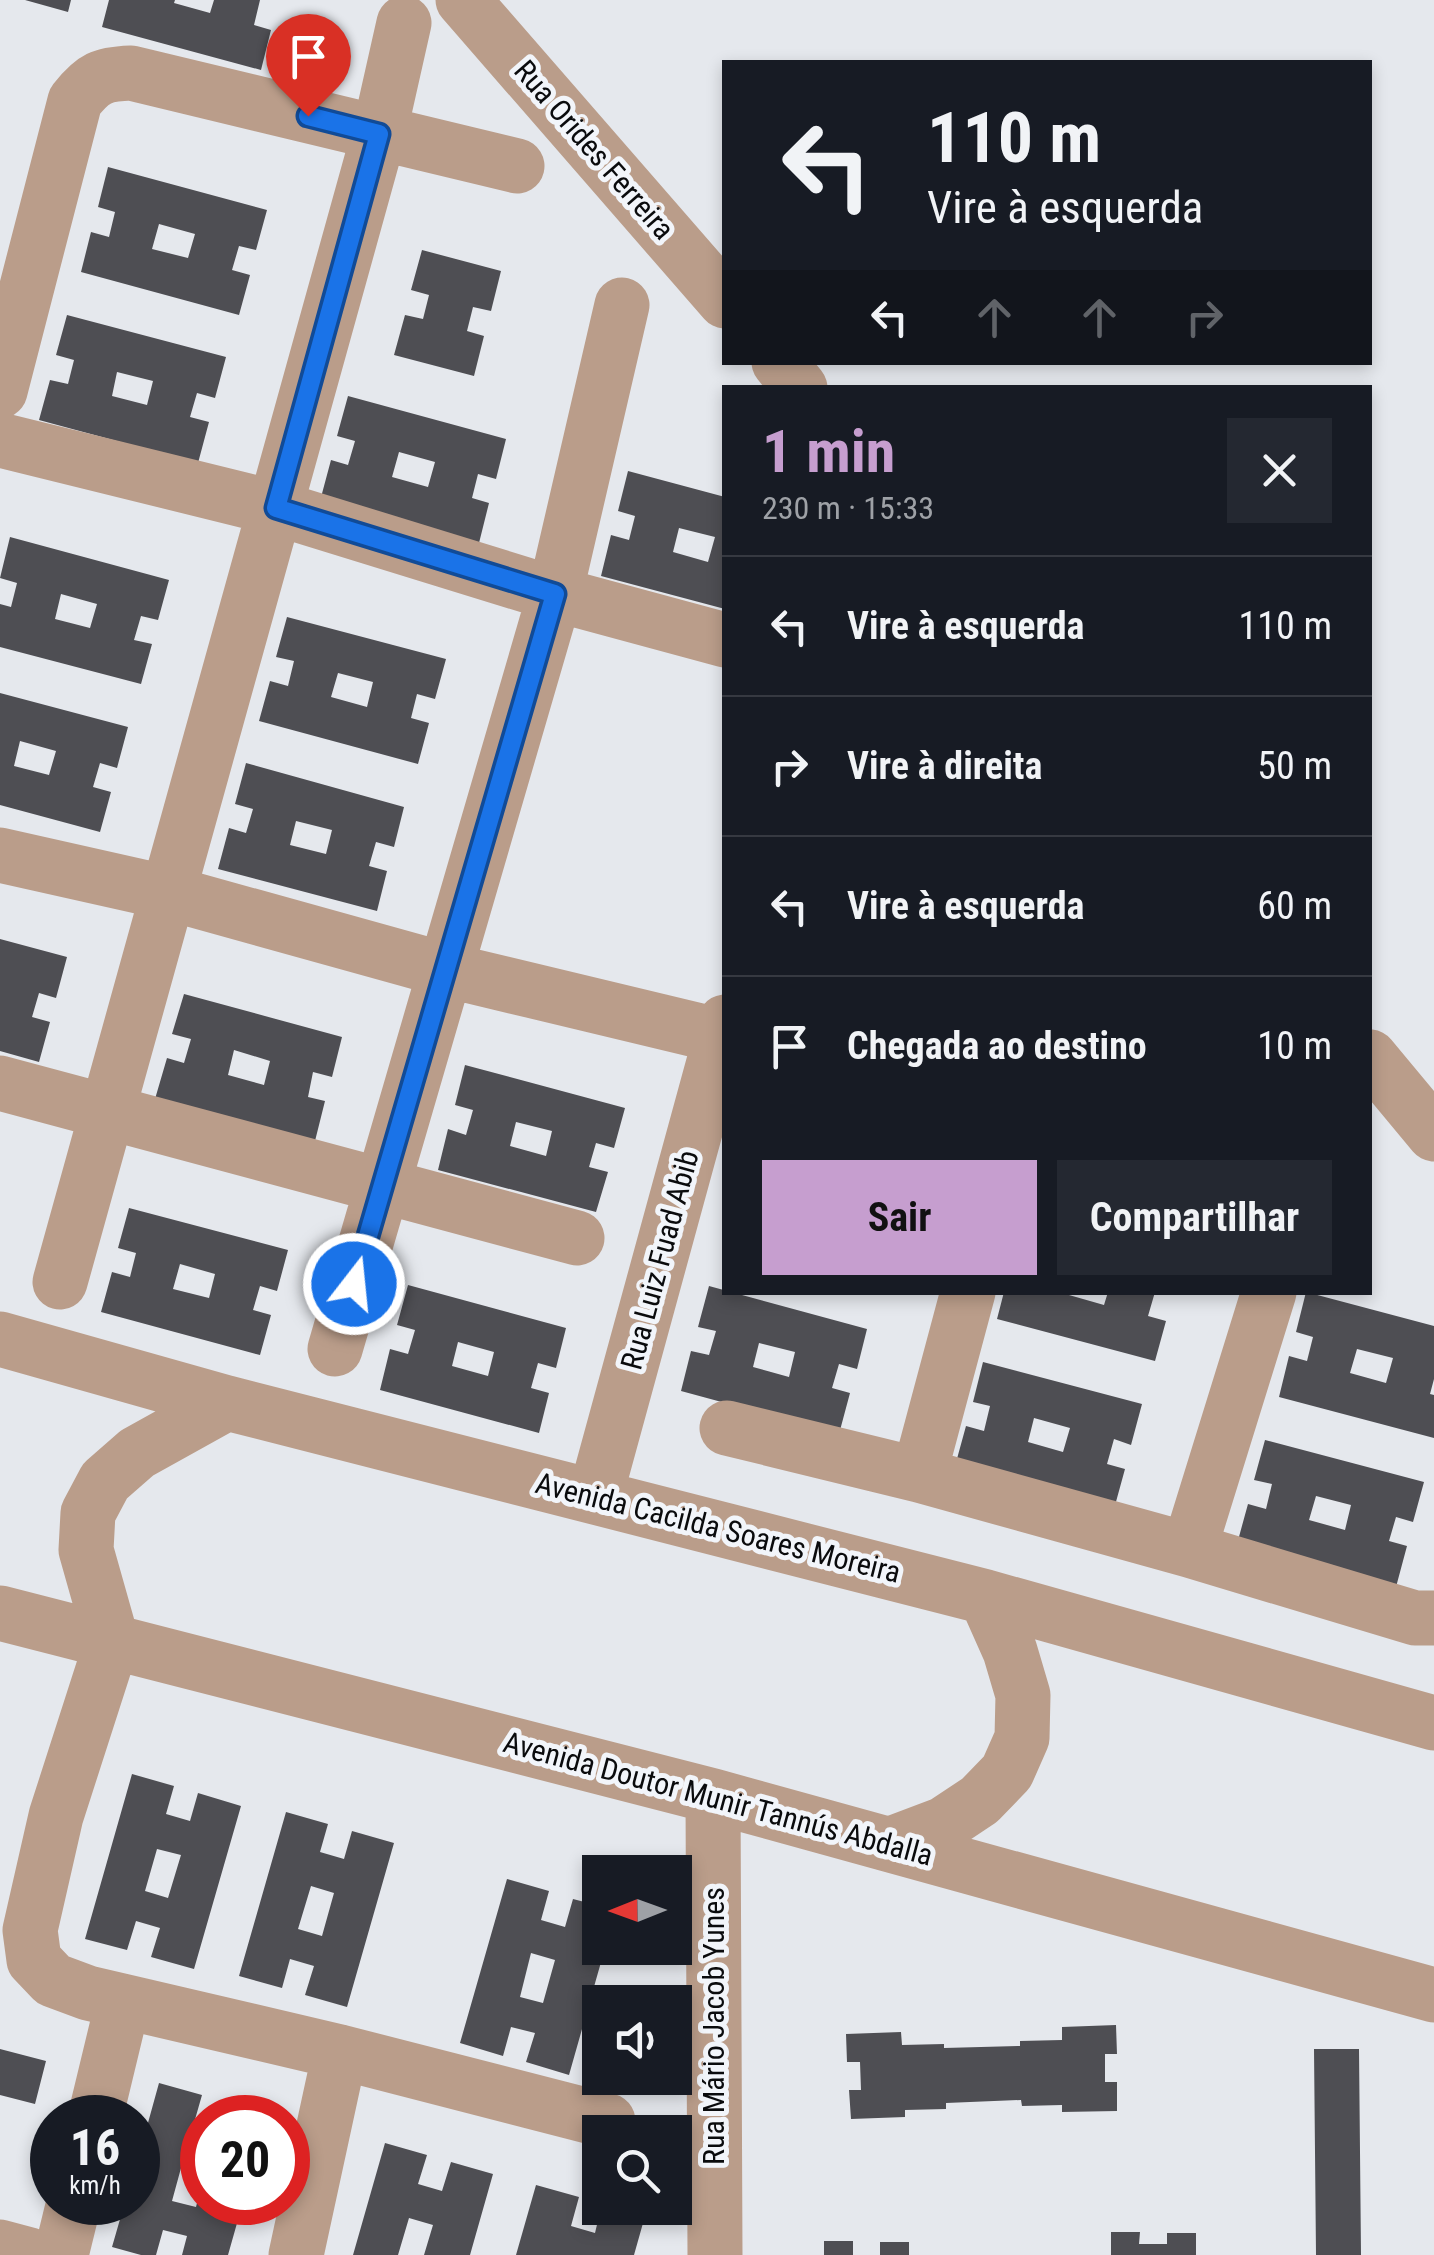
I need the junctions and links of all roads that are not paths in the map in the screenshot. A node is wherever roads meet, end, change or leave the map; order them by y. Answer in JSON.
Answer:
{"nodes":[{"id":1,"x":463,"y":0,"type":"edge"},
{"id":2,"x":404,"y":23,"type":"dead end"},
{"id":3,"x":379,"y":134,"type":"junction"},
{"id":4,"x":517,"y":166,"type":"dead end"},
{"id":5,"x":722,"y":298,"type":"edge"},
{"id":6,"x":622,"y":305,"type":"dead end"},
{"id":7,"x":781,"y":365,"type":"edge"},
{"id":8,"x":798,"y":385,"type":"edge"},
{"id":9,"x":0,"y":391,"type":"edge"},
{"id":10,"x":0,"y":440,"type":"edge"},
{"id":11,"x":276,"y":508,"type":"junction"},
{"id":12,"x":555,"y":594,"type":"junction"},
{"id":13,"x":722,"y":639,"type":"edge"},
{"id":14,"x":0,"y":855,"type":"edge"},
{"id":15,"x":169,"y":894,"type":"junction"},
{"id":16,"x":446,"y":970,"type":"junction"},
{"id":17,"x":722,"y":1029,"type":"edge"},
{"id":18,"x":722,"y":1033,"type":"edge"},
{"id":19,"x":1372,"y":1059,"type":"edge"},
{"id":20,"x":0,"y":1084,"type":"edge"},
{"id":21,"x":108,"y":1112,"type":"junction"},
{"id":22,"x":1434,"y":1134,"type":"edge"},
{"id":23,"x":384,"y":1185,"type":"junction"},
{"id":24,"x":576,"y":1238,"type":"dead end"},
{"id":25,"x":60,"y":1282,"type":"dead end"},
{"id":26,"x":967,"y":1295,"type":"edge"},
{"id":27,"x":1268,"y":1295,"type":"edge"},
{"id":28,"x":0,"y":1339,"type":"edge"},
{"id":29,"x":335,"y":1349,"type":"dead end"},
{"id":30,"x":226,"y":1403,"type":"junction"},
{"id":31,"x":727,"y":1428,"type":"dead end"},
{"id":32,"x":920,"y":1475,"type":"junction"},
{"id":33,"x":595,"y":1497,"type":"junction"},
{"id":34,"x":1188,"y":1550,"type":"junction"},
{"id":35,"x":986,"y":1596,"type":"junction"},
{"id":36,"x":0,"y":1612,"type":"edge"},
{"id":37,"x":1434,"y":1618,"type":"edge"},
{"id":38,"x":112,"y":1642,"type":"junction"},
{"id":39,"x":1434,"y":1723,"type":"edge"},
{"id":40,"x":713,"y":1796,"type":"junction"},
{"id":41,"x":891,"y":1844,"type":"junction"},
{"id":42,"x":1434,"y":1995,"type":"edge"},
{"id":43,"x":123,"y":2002,"type":"junction"},
{"id":44,"x":340,"y":2052,"type":"junction"},
{"id":45,"x":100,"y":2095,"type":"edge"},
{"id":46,"x":585,"y":2115,"type":"edge"},
{"id":47,"x":68,"y":2225,"type":"edge"},
{"id":48,"x":0,"y":2247,"type":"edge"},
{"id":49,"x":30,"y":2255,"type":"edge"},
{"id":50,"x":61,"y":2255,"type":"edge"},
{"id":51,"x":296,"y":2255,"type":"edge"},
{"id":52,"x":715,"y":2255,"type":"edge"}],
"edges":[{"from":1,"to":5,"type":"street","name":"Rua Orides Ferreira"},
{"from":2,"to":3,"type":"street"},
{"from":3,"to":4,"type":"street"},
{"from":3,"to":9,"type":"street"},
{"from":3,"to":11,"type":"street"},
{"from":6,"to":12,"type":"street"},
{"from":7,"to":8,"type":"street"},
{"from":10,"to":11,"type":"street"},
{"from":11,"to":12,"type":"street"},
{"from":11,"to":15,"type":"street"},
{"from":12,"to":13,"type":"street"},
{"from":12,"to":16,"type":"street"},
{"from":14,"to":15,"type":"street"},
{"from":15,"to":16,"type":"street"},
{"from":15,"to":21,"type":"street"},
{"from":16,"to":17,"type":"street"},
{"from":16,"to":23,"type":"street"},
{"from":18,"to":33,"type":"street","name":"Rua Luiz Fuad Abib"},
{"from":19,"to":22,"type":"street"},
{"from":20,"to":21,"type":"street"},
{"from":21,"to":23,"type":"street"},
{"from":21,"to":25,"type":"street"},
{"from":23,"to":24,"type":"street"},
{"from":23,"to":29,"type":"street"},
{"from":26,"to":32,"type":"street"},
{"from":27,"to":34,"type":"street"},
{"from":28,"to":30,"type":"street","name":"Avenida Cacilda Soares Moreira"},
{"from":30,"to":33,"type":"street","name":"Avenida Cacilda Soares Moreira"},
{"from":30,"to":38,"type":"street"},
{"from":31,"to":32,"type":"street"},
{"from":32,"to":34,"type":"street"},
{"from":33,"to":35,"type":"street","name":"Avenida Cacilda Soares Moreira"},
{"from":34,"to":37,"type":"street"},
{"from":35,"to":39,"type":"street","name":"Avenida Cacilda Soares Moreira"},
{"from":35,"to":41,"type":"street"},
{"from":36,"to":38,"type":"street","name":"Avenida Doutor Munir Tannús Abdalla"},
{"from":38,"to":40,"type":"street","name":"Avenida Doutor Munir Tannús Abdalla"},
{"from":38,"to":43,"type":"street"},
{"from":40,"to":41,"type":"street","name":"Avenida Doutor Munir Tannús Abdalla"},
{"from":40,"to":52,"type":"street","name":"Rua Mário Jacob Yunes"},
{"from":41,"to":42,"type":"street","name":"Avenida Doutor Munir Tannús Abdalla"},
{"from":43,"to":44,"type":"street"},
{"from":43,"to":45,"type":"street"},
{"from":44,"to":46,"type":"street"},
{"from":44,"to":51,"type":"street"},
{"from":47,"to":50,"type":"street"},
{"from":48,"to":49,"type":"street"}]}
